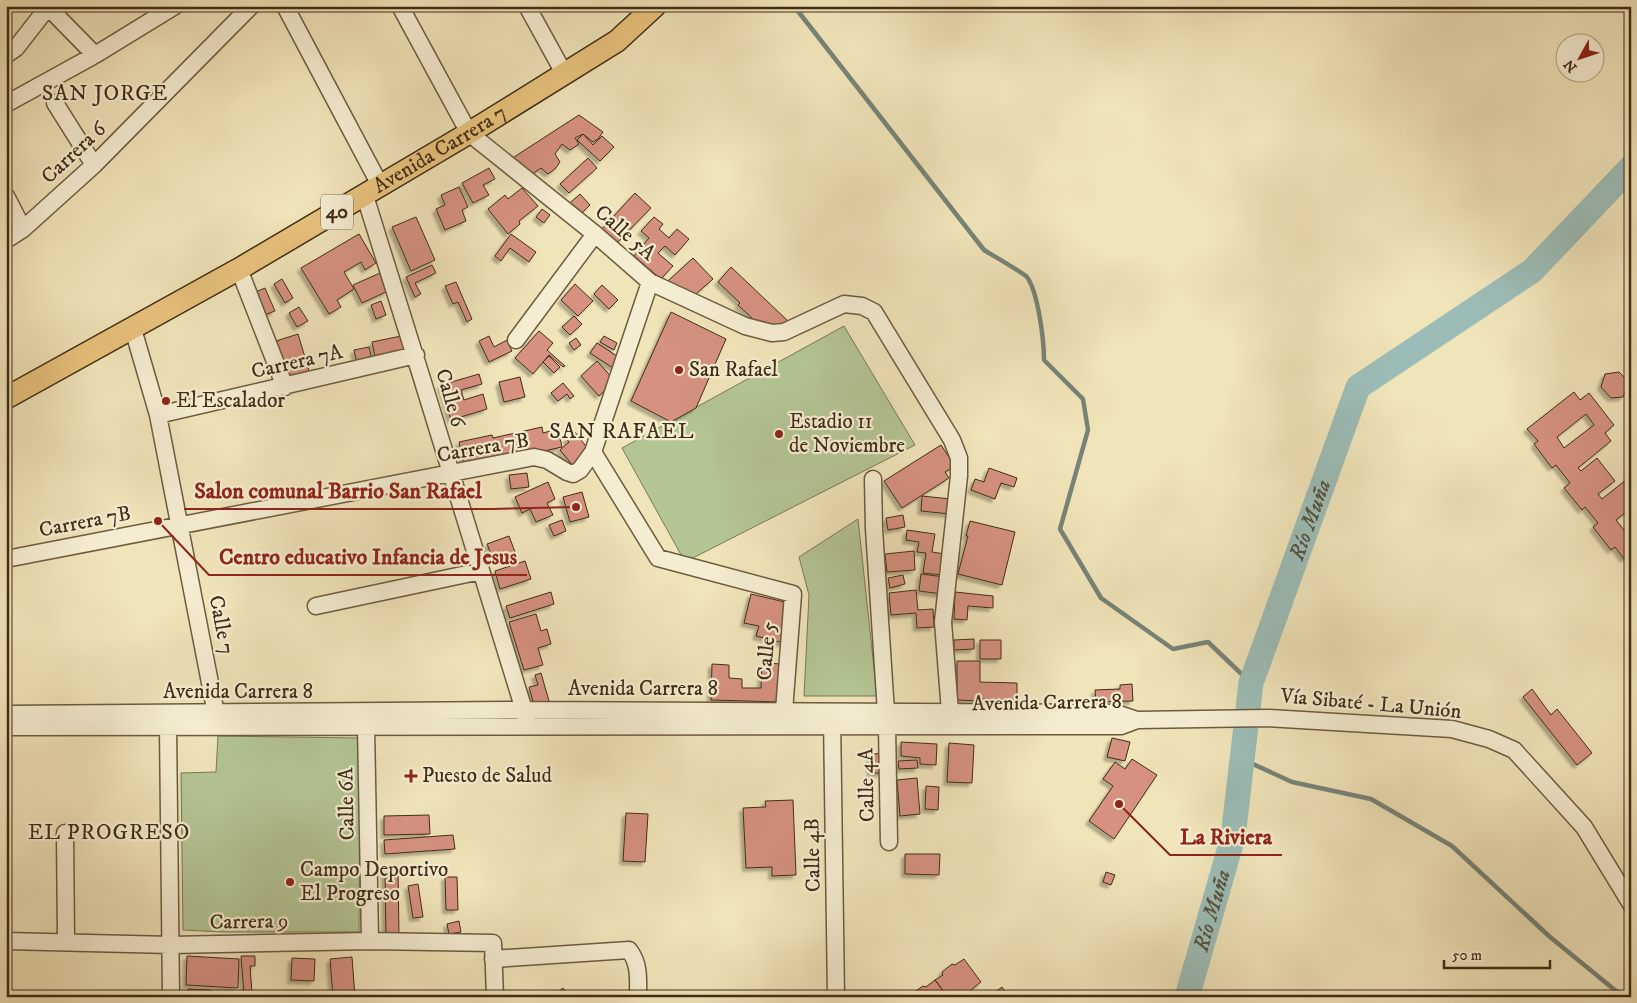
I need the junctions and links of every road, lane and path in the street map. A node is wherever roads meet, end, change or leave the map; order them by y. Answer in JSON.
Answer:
{"nodes":[{"id":1,"x":175,"y":6,"type":"edge"},
{"id":2,"x":251,"y":6,"type":"edge"},
{"id":3,"x":285,"y":6,"type":"edge"},
{"id":4,"x":400,"y":6,"type":"edge"},
{"id":5,"x":527,"y":6,"type":"edge"},
{"id":6,"x":655,"y":6,"type":"edge"},
{"id":7,"x":47,"y":7,"type":"edge"},
{"id":8,"x":6,"y":55,"type":"edge"},
{"id":9,"x":95,"y":55,"type":"junction"},
{"id":10,"x":565,"y":75,"type":"junction"},
{"id":11,"x":6,"y":104,"type":"edge"},
{"id":12,"x":55,"y":104,"type":"dead end"},
{"id":13,"x":470,"y":133,"type":"junction"},
{"id":14,"x":94,"y":165,"type":"junction"},
{"id":15,"x":372,"y":190,"type":"junction"},
{"id":16,"x":6,"y":196,"type":"edge"},
{"id":17,"x":23,"y":229,"type":"junction"},
{"id":18,"x":595,"y":234,"type":"junction"},
{"id":19,"x":6,"y":240,"type":"edge"},
{"id":20,"x":239,"y":269,"type":"junction"},
{"id":21,"x":650,"y":282,"type":"junction"},
{"id":22,"x":133,"y":329,"type":"junction"},
{"id":23,"x":516,"y":340,"type":"dead end"},
{"id":24,"x":416,"y":355,"type":"junction"},
{"id":25,"x":285,"y":387,"type":"junction"},
{"id":26,"x":6,"y":398,"type":"edge"},
{"id":27,"x":158,"y":415,"type":"junction"},
{"id":28,"x":593,"y":452,"type":"junction"},
{"id":29,"x":451,"y":474,"type":"junction"},
{"id":30,"x":874,"y":480,"type":"dead end"},
{"id":31,"x":180,"y":525,"type":"junction"},
{"id":32,"x":6,"y":559,"type":"edge"},
{"id":33,"x":481,"y":571,"type":"junction"},
{"id":34,"x":316,"y":606,"type":"dead end"},
{"id":35,"x":524,"y":710,"type":"junction"},
{"id":36,"x":784,"y":711,"type":"junction"},
{"id":37,"x":950,"y":712,"type":"junction"},
{"id":38,"x":6,"y":714,"type":"edge"},
{"id":39,"x":832,"y":719,"type":"junction"},
{"id":40,"x":887,"y":719,"type":"junction"},
{"id":41,"x":217,"y":720,"type":"junction"},
{"id":42,"x":1137,"y":720,"type":"junction"},
{"id":43,"x":366,"y":726,"type":"junction"},
{"id":44,"x":6,"y":727,"type":"edge"},
{"id":45,"x":168,"y":727,"type":"junction"},
{"id":46,"x":527,"y":727,"type":"junction"},
{"id":47,"x":65,"y":833,"type":"dead end"},
{"id":48,"x":890,"y":842,"type":"dead end"},
{"id":49,"x":1631,"y":904,"type":"edge"},
{"id":50,"x":6,"y":941,"type":"edge"},
{"id":51,"x":66,"y":941,"type":"junction"},
{"id":52,"x":370,"y":941,"type":"junction"},
{"id":53,"x":170,"y":944,"type":"junction"},
{"id":54,"x":493,"y":951,"type":"junction"},
{"id":55,"x":171,"y":997,"type":"edge"},
{"id":56,"x":494,"y":997,"type":"edge"},
{"id":57,"x":638,"y":997,"type":"edge"},
{"id":58,"x":836,"y":997,"type":"edge"}],
"edges":[{"from":1,"to":9,"type":"street"},
{"from":2,"to":14,"type":"street","name":"Carrera 6"},
{"from":3,"to":15,"type":"street","name":"Calle 6"},
{"from":4,"to":13,"type":"street"},
{"from":5,"to":10,"type":"street"},
{"from":6,"to":10,"type":"main road","name":"Avenida Carrera 7","number":"40"},
{"from":7,"to":8,"type":"street"},
{"from":7,"to":9,"type":"street"},
{"from":9,"to":11,"type":"street"},
{"from":10,"to":13,"type":"main road","name":"Avenida Carrera 7","number":"40"},
{"from":12,"to":14,"type":"street"},
{"from":13,"to":15,"type":"main road","name":"Avenida Carrera 7","number":"40"},
{"from":13,"to":18,"type":"street","name":"Calle 5A"},
{"from":14,"to":17,"type":"street","name":"Carrera 6"},
{"from":15,"to":20,"type":"main road","name":"Avenida Carrera 7","number":"40"},
{"from":15,"to":24,"type":"street","name":"Calle 6"},
{"from":16,"to":17,"type":"street"},
{"from":17,"to":19,"type":"street","name":"Carrera 6"},
{"from":18,"to":21,"type":"street","name":"Calle 5A"},
{"from":18,"to":23,"type":"street"},
{"from":20,"to":22,"type":"main road","name":"Avenida Carrera 7","number":"40"},
{"from":20,"to":25,"type":"street"},
{"from":21,"to":28,"type":"street"},
{"from":21,"to":37,"type":"street","name":"Calle 5A"},
{"from":22,"to":26,"type":"main road","name":"Avenida Carrera 7","number":"40"},
{"from":22,"to":27,"type":"street","name":"Calle 7"},
{"from":24,"to":25,"type":"street","name":"Carrera 7A"},
{"from":24,"to":29,"type":"street","name":"Calle 6"},
{"from":25,"to":27,"type":"street","name":"Carrera 7A"},
{"from":27,"to":31,"type":"street","name":"Calle 7"},
{"from":28,"to":29,"type":"street","name":"Carrera 7B"},
{"from":28,"to":36,"type":"street","name":"Calle 5"},
{"from":29,"to":31,"type":"street","name":"Carrera 7B"},
{"from":29,"to":33,"type":"street","name":"Calle 6"},
{"from":30,"to":40,"type":"street"},
{"from":31,"to":32,"type":"street","name":"Carrera 7B"},
{"from":31,"to":41,"type":"street","name":"Calle 7"},
{"from":33,"to":34,"type":"street"},
{"from":33,"to":35,"type":"street","name":"Calle 6"},
{"from":35,"to":36,"type":"street","name":"Avenida Carrera 8"},
{"from":35,"to":41,"type":"street","name":"Avenida Carrera 8"},
{"from":35,"to":46,"type":"street","name":"Calle 6"},
{"from":36,"to":39,"type":"street","name":"Avenida Carrera 8"},
{"from":37,"to":40,"type":"street","name":"Avenida Carrera 8"},
{"from":37,"to":42,"type":"street","name":"Avenida Carrera 8"},
{"from":38,"to":41,"type":"street","name":"Avenida Carrera 8"},
{"from":39,"to":40,"type":"street","name":"Avenida Carrera 8"},
{"from":39,"to":46,"type":"street","name":"Avenida Carrera 8"},
{"from":39,"to":58,"type":"street","name":"Calle 4B"},
{"from":40,"to":42,"type":"street","name":"Avenida Carrera 8"},
{"from":40,"to":48,"type":"street","name":"Calle 4A"},
{"from":41,"to":43,"type":"street","name":"Avenida Carrera 8"},
{"from":41,"to":45,"type":"street","name":"Avenida Carrera 8"},
{"from":42,"to":49,"type":"street","name":"Vía Sibaté - La Unión"},
{"from":43,"to":46,"type":"street","name":"Avenida Carrera 8"},
{"from":43,"to":52,"type":"street","name":"Calle 6A"},
{"from":44,"to":45,"type":"street","name":"Avenida Carrera 8"},
{"from":45,"to":53,"type":"street"},
{"from":47,"to":51,"type":"street"},
{"from":50,"to":51,"type":"street","name":"Carrera 9"},
{"from":51,"to":53,"type":"street","name":"Carrera 9"},
{"from":52,"to":53,"type":"street","name":"Carrera 9"},
{"from":52,"to":54,"type":"street","name":"Carrera 9"},
{"from":53,"to":55,"type":"street"},
{"from":54,"to":56,"type":"street"},
{"from":54,"to":57,"type":"street","name":"Carrera 9"}]}
